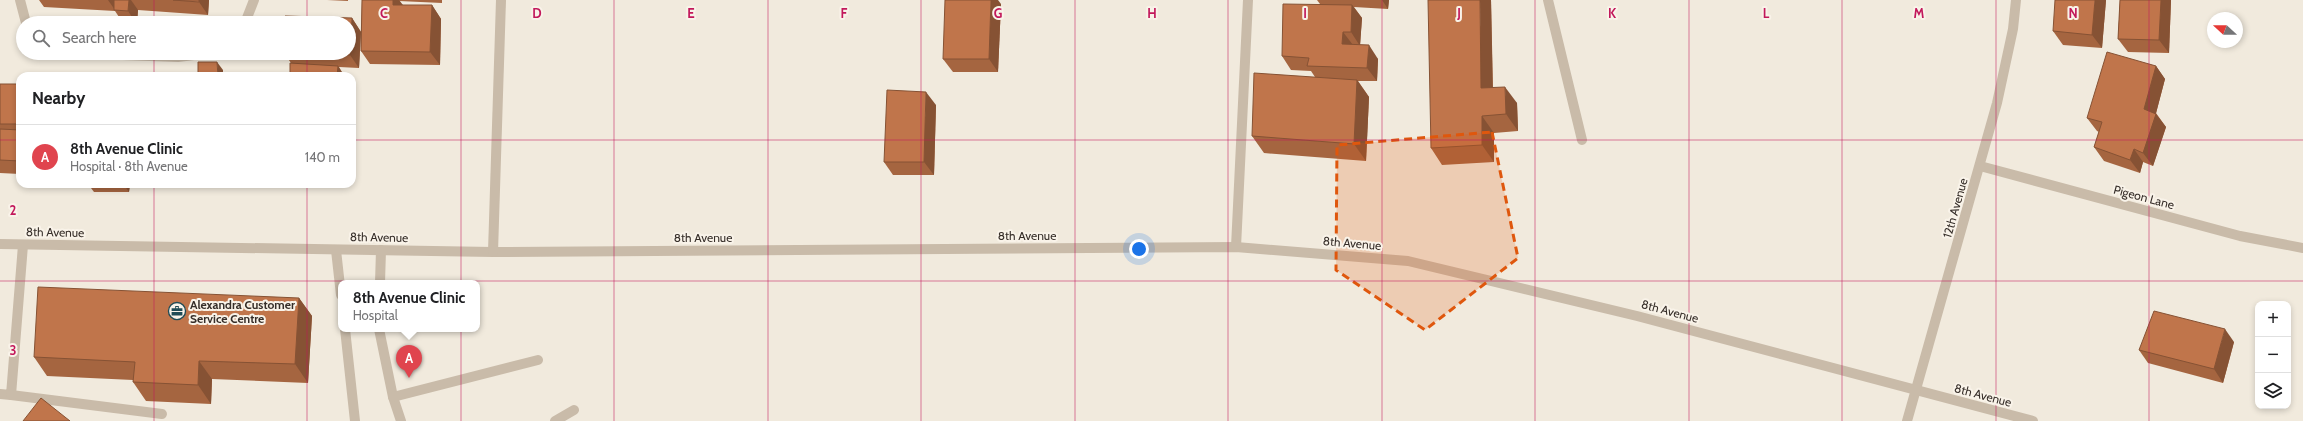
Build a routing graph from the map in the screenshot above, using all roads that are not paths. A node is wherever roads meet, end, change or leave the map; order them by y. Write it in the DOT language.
graph roads {
  1 [pos="20,0"];
  2 [pos="254,0"];
  3 [pos="501,0"];
  4 [pos="1248,0"];
  5 [pos="1548,0"];
  6 [pos="2016,0"];
  7 [pos="24,16"];
  8 [pos="248,16"];
  9 [pos="1582,140"];
  10 [pos="1980,166"];
  11 [pos="0,244"];
  12 [pos="22,245"];
  13 [pos="1236,246"];
  14 [pos="2303,248"];
  15 [pos="336,250"];
  16 [pos="381,250"];
  17 [pos="493,252"];
  18 [pos="339,280"];
  19 [pos="380,280"];
  20 [pos="345,332"];
  21 [pos="380,332"];
  22 [pos="538,360"];
  23 [pos="1916,391"];
  24 [pos="0,394"];
  25 [pos="11,395"];
  26 [pos="393,397"];
  27 [pos="574,410"];
  28 [pos="162,414"];
  29 [pos="355,421"];
  30 [pos="402,421"];
  31 [pos="555,421"];
  32 [pos="1907,421"];
  33 [pos="2034,421"];
  1 -- 7 [label="street"];
  2 -- 8 [label="street"];
  3 -- 17 [label="street"];
  4 -- 13 [label="street"];
  5 -- 9 [label="street"];
  6 -- 10 [label="street, 12th Avenue"];
  10 -- 14 [label="street, Pigeon Lane"];
  10 -- 23 [label="street, 12th Avenue"];
  11 -- 12 [label="street, 8th Avenue"];
  12 -- 15 [label="street, 8th Avenue"];
  12 -- 25 [label="street"];
  13 -- 17 [label="street, 8th Avenue"];
  13 -- 23 [label="street, 8th Avenue"];
  15 -- 16 [label="street, 8th Avenue"];
  15 -- 18 [label="street"];
  16 -- 17 [label="street, 8th Avenue"];
  16 -- 19 [label="street"];
  20 -- 29 [label="street"];
  21 -- 26 [label="street"];
  22 -- 26 [label="street"];
  23 -- 32 [label="street, 12th Avenue"];
  23 -- 33 [label="street, 8th Avenue"];
  24 -- 25 [label="street"];
  25 -- 28 [label="street"];
  26 -- 30 [label="street"];
  27 -- 31 [label="street"];
}
